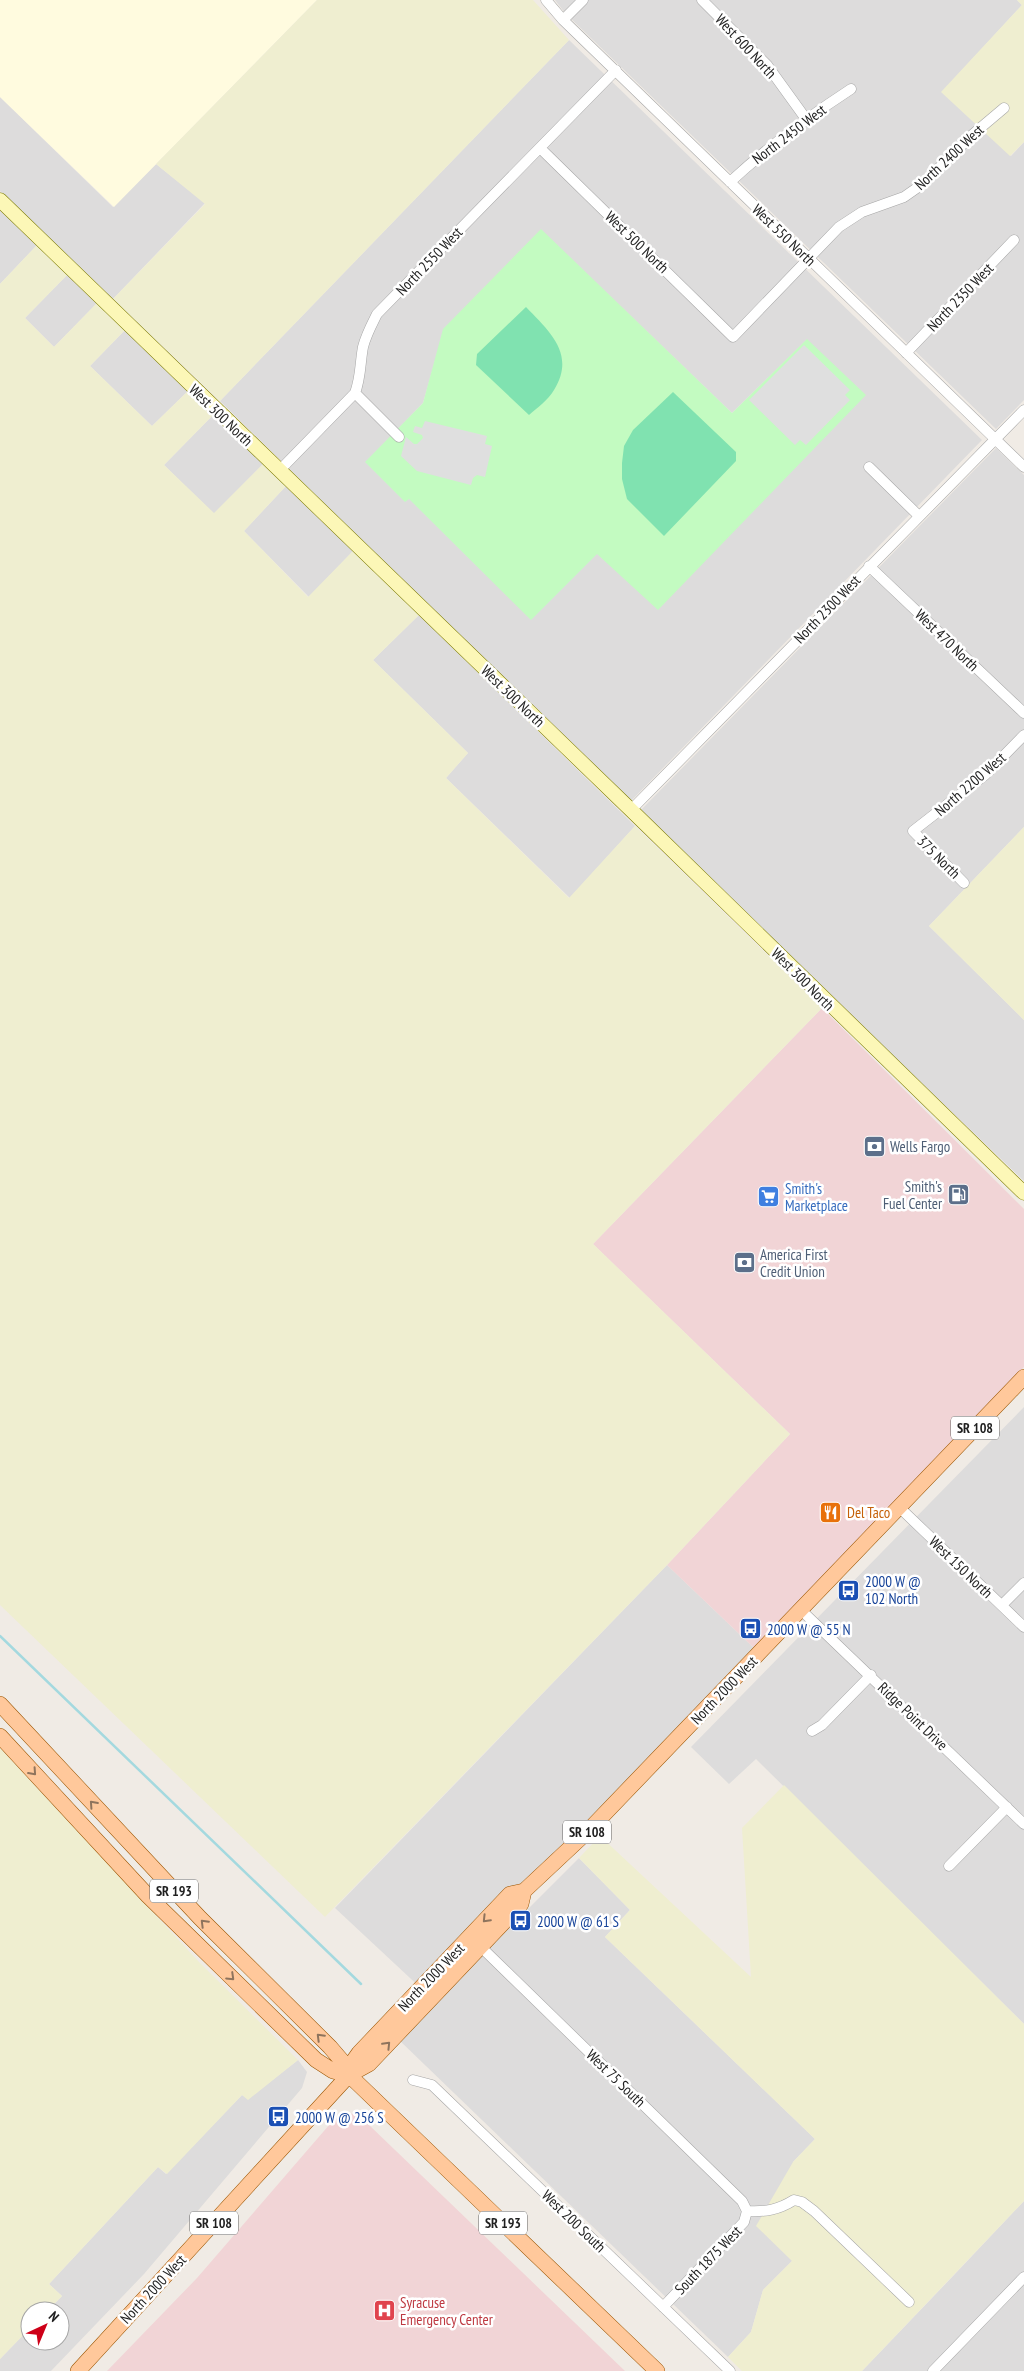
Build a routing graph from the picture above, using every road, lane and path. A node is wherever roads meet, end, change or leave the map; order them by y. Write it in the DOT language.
graph roads {
  1 [pos="546,0"];
  2 [pos="583,0"];
  3 [pos="702,0"];
  4 [pos="563,20"];
  5 [pos="616,70"];
  6 [pos="851,88"];
  7 [pos="1004,108"];
  8 [pos="806,119"];
  9 [pos="540,148"];
  10 [pos="730,182"];
  11 [pos="0,200"];
  12 [pos="1014,240"];
  13 [pos="808,259"];
  14 [pos="733,337"];
  15 [pos="906,353"];
  16 [pos="355,394"];
  17 [pos="1024,410"];
  18 [pos="399,437"];
  19 [pos="995,439"];
  20 [pos="869,467"];
  21 [pos="1024,467"];
  22 [pos="279,471"];
  23 [pos="919,516"];
  24 [pos="869,566"];
  25 [pos="1024,713"];
  26 [pos="1024,734"];
  27 [pos="632,810"];
  28 [pos="914,832"];
  29 [pos="964,883"];
  30 [pos="1024,1193"];
  31 [pos="1024,1377"];
  32 [pos="899,1507"];
  33 [pos="1024,1583"];
  34 [pos="1002,1605"];
  35 [pos="801,1610"];
  36 [pos="1024,1626"];
  37 [pos="872,1675"];
  38 [pos="0,1704"];
  39 [pos="812,1731"];
  40 [pos="0,1736"];
  41 [pos="1007,1807"];
  42 [pos="1024,1824"];
  43 [pos="949,1866"];
  44 [pos="524,1891"];
  45 [pos="481,1947"];
  46 [pos="350,2075"];
  47 [pos="413,2080"];
  48 [pos="747,2212"];
  49 [pos="1024,2277"];
  50 [pos="909,2302"];
  51 [pos="663,2307"];
  52 [pos="78,2371"];
  53 [pos="657,2371"];
  54 [pos="730,2371"];
  55 [pos="933,2371"];
  1 -- 4 [label="street, West 550 North"];
  2 -- 4 [label="street"];
  3 -- 8 [label="street, West 600 North"];
  4 -- 5 [label="street, West 550 North"];
  5 -- 9 [label="street, North 2550 West"];
  5 -- 10 [label="street, West 550 North"];
  6 -- 8 [label="street, North 2450 West"];
  7 -- 13 [label="street, North 2400 West"];
  8 -- 10 [label="street, North 2450 West"];
  9 -- 14 [label="street, West 500 North"];
  9 -- 16 [label="street, North 2550 West"];
  10 -- 13 [label="street, West 550 North"];
  11 -- 22 [label="main road, West 300 North"];
  12 -- 15 [label="street, North 2350 West"];
  13 -- 14 [label="street, North 2400 West"];
  13 -- 15 [label="street, West 550 North"];
  15 -- 19 [label="street, West 550 North"];
  16 -- 18 [label="street"];
  16 -- 22 [label="street, North 2550 West"];
  17 -- 19 [label="street, North 2300 West"];
  19 -- 21 [label="street, West 550 North"];
  19 -- 23 [label="street, North 2300 West"];
  20 -- 23 [label="street"];
  22 -- 27 [label="main road, West 300 North"];
  23 -- 24 [label="street, North 2300 West"];
  24 -- 25 [label="street, West 470 North"];
  24 -- 27 [label="street, North 2300 West"];
  26 -- 28 [label="street, North 2200 West"];
  27 -- 30 [label="main road, West 300 North"];
  28 -- 29 [label="street, 375 North"];
  31 -- 32 [label="main road, North 2000 West / SR 108"];
  32 -- 34 [label="street, West 150 North"];
  32 -- 35 [label="main road, North 2000 West / SR 108"];
  33 -- 34 [label="street"];
  34 -- 36 [label="street, West 150 North"];
  35 -- 37 [label="street, Ridge Point Drive"];
  35 -- 44 [label="main road, North 2000 West / SR 108"];
  37 -- 39 [label="street"];
  37 -- 41 [label="street, Ridge Point Drive"];
  46 -- 38 [label="main road, SR 193, one-way"];
  40 -- 46 [label="main road, SR 193, one-way"];
  41 -- 42 [label="street, Ridge Point Drive"];
  41 -- 43 [label="street"];
  44 -- 45 [label="main road, North 2000 West / SR 108"];
  44 -- 46 [label="main road, North 2000 West / SR 108, one-way"];
  46 -- 45 [label="main road, North 2000 West / SR 108, one-way"];
  45 -- 48 [label="street, West 75 South"];
  46 -- 52 [label="main road, North 2000 West / SR 108"];
  46 -- 53 [label="main road, SR 193"];
  47 -- 51 [label="street, West 200 South"];
  48 -- 50 [label="street"];
  48 -- 51 [label="street, South 1875 West"];
  49 -- 55 [label="street"];
  51 -- 54 [label="street, West 200 South"];
}
